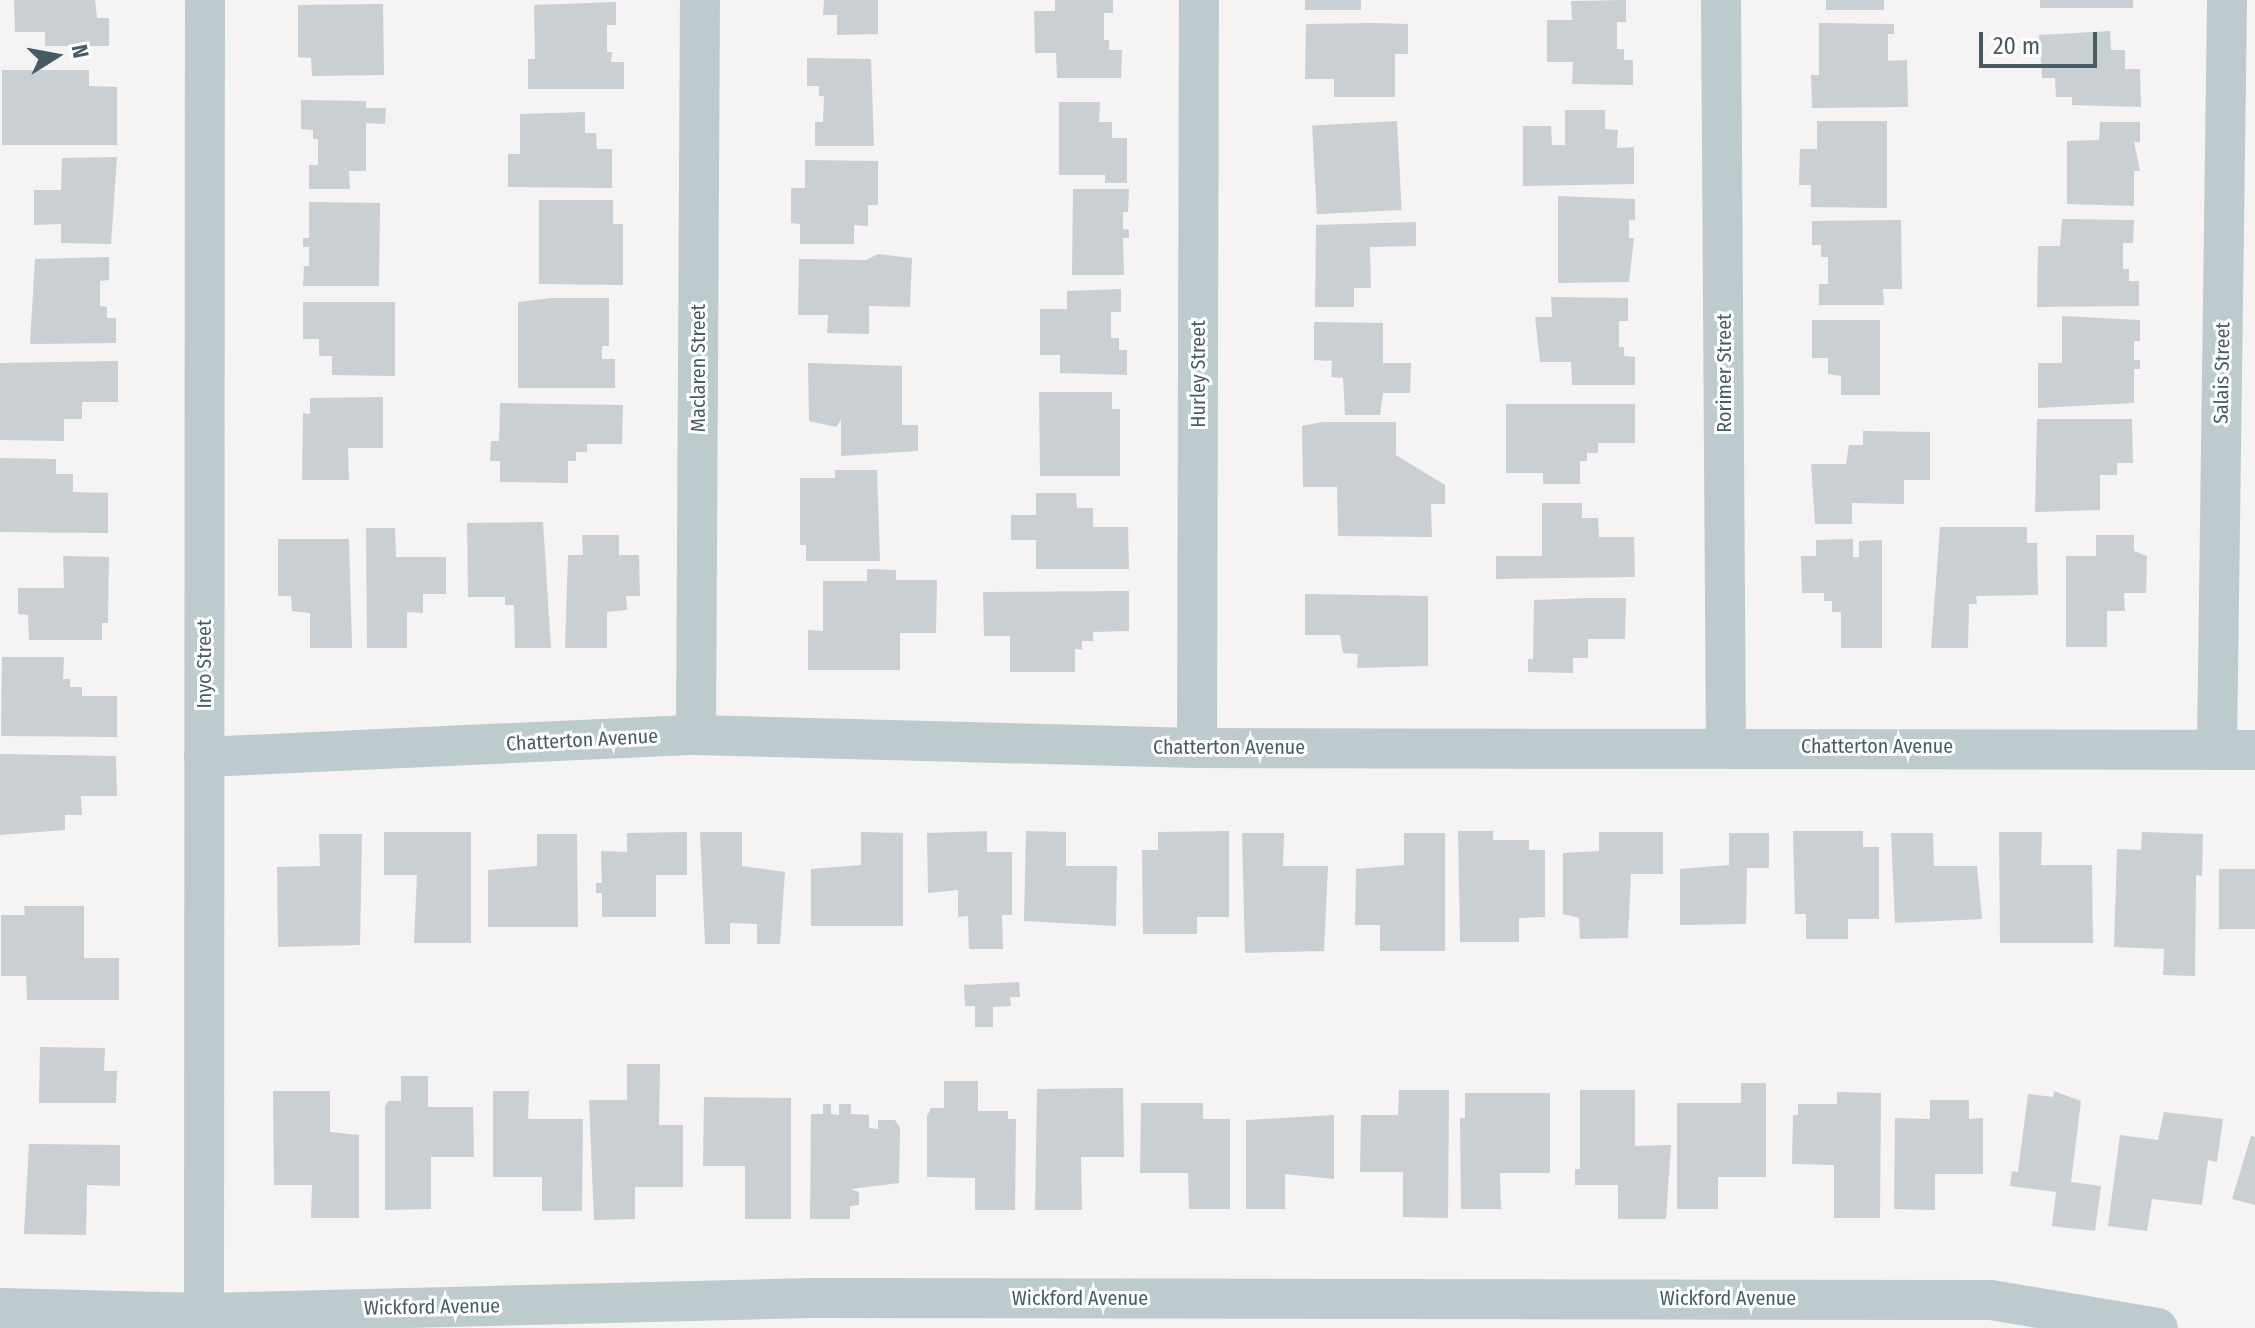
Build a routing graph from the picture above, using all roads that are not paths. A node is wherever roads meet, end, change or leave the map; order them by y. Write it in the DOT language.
graph roads {
  1 [pos="205,0"];
  2 [pos="700,0"];
  3 [pos="1199,0"];
  4 [pos="1721,0"];
  5 [pos="2227,0"];
  6 [pos="696,735"];
  7 [pos="1726,746"];
  8 [pos="1197,748"];
  9 [pos="2236,748"];
  10 [pos="204,757"];
  11 [pos="0,1308"];
  12 [pos="1717,1313"];
  13 [pos="204,1320"];
  14 [pos="2158,1328"];
  1 -- 10 [label="street, Inyo Street"];
  2 -- 6 [label="street, Maclaren Street"];
  3 -- 8 [label="street, Hurley Street"];
  4 -- 7 [label="street, Rorimer Street"];
  5 -- 9 [label="street, Salais Street"];
  6 -- 8 [label="street, Chatterton Avenue"];
  6 -- 10 [label="street, Chatterton Avenue"];
  7 -- 8 [label="street, Chatterton Avenue"];
  7 -- 9 [label="street, Chatterton Avenue"];
  10 -- 13 [label="street, Inyo Street"];
  11 -- 13 [label="street, Wickford Avenue"];
  12 -- 13 [label="street, Wickford Avenue"];
  12 -- 14 [label="street, Wickford Avenue"];
}
